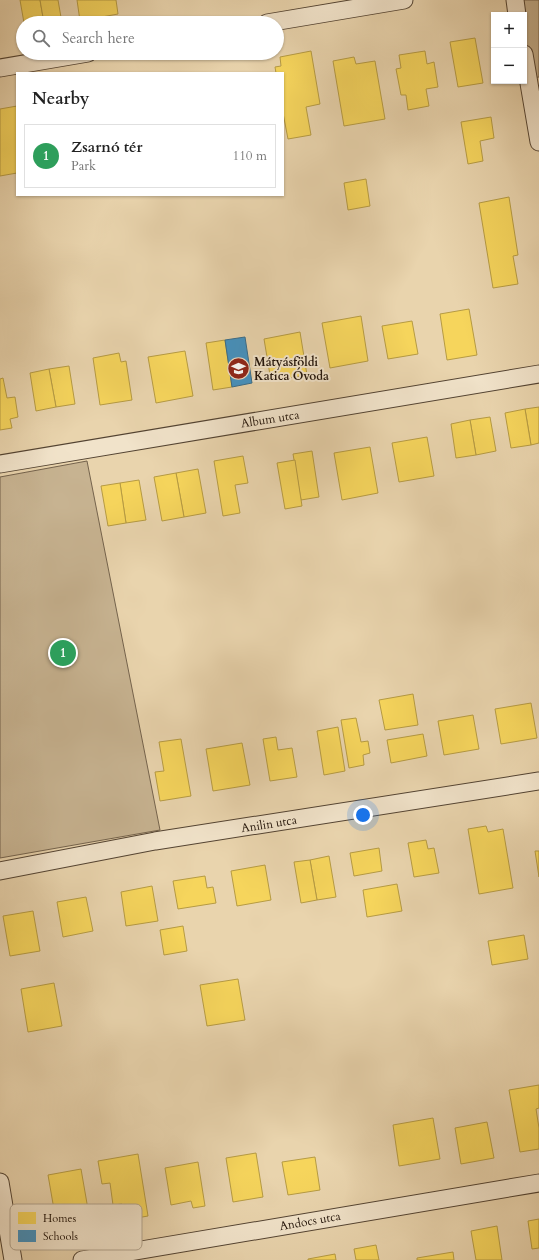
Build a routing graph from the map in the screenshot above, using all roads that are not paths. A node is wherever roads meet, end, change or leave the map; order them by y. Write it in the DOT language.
graph roads {
  1 [pos="404,0"];
  2 [pos="515,0"];
  3 [pos="517,12"];
  4 [pos="284,20"];
  5 [pos="47,60"];
  6 [pos="0,68"];
  7 [pos="527,72"];
  8 [pos="539,142"];
  9 [pos="539,374"];
  10 [pos="0,464"];
  11 [pos="539,781"];
  12 [pos="0,871"];
  13 [pos="0,1182"];
  14 [pos="539,1183"];
  15 [pos="10,1242"];
  16 [pos="11,1250"];
  17 [pos="141,1250"];
  18 [pos="142,1250"];
  19 [pos="13,1260"];
  20 [pos="82,1260"];
  1 -- 4 [label="street"];
  2 -- 3 [label="street"];
  5 -- 6 [label="street"];
  7 -- 8 [label="street"];
  9 -- 10 [label="street, Album utca"];
  11 -- 12 [label="street, Anilin utca"];
  13 -- 15 [label="street"];
  14 -- 18 [label="street, Andocs utca"];
  16 -- 19 [label="street"];
  17 -- 20 [label="street, Andocs utca"];
}
